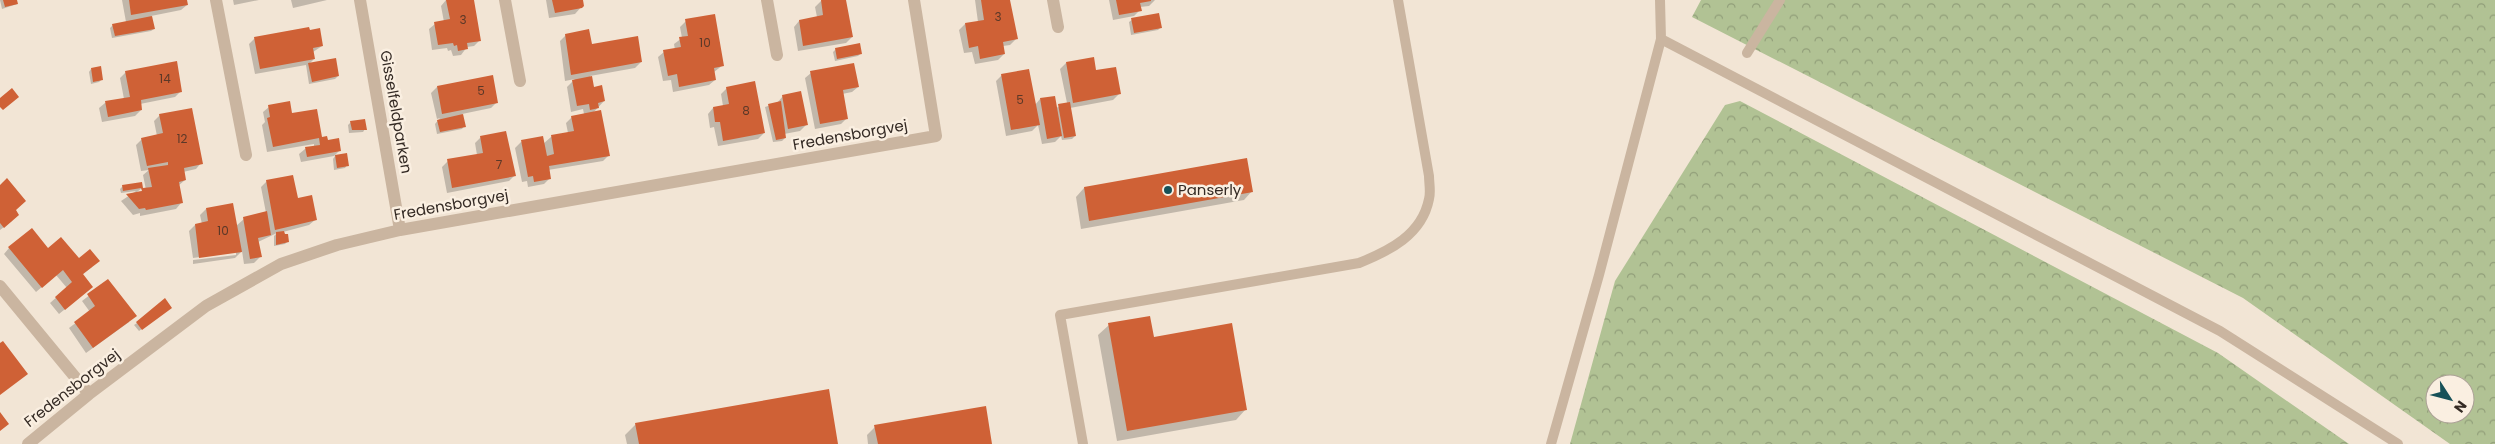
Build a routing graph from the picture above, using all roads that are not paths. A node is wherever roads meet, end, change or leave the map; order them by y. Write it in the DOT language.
graph roads {
  1 [pos="216,0"];
  2 [pos="360,0"];
  3 [pos="505,0"];
  4 [pos="767,0"];
  5 [pos="914,0"];
  6 [pos="1053,0"];
  7 [pos="1398,0"];
  8 [pos="1660,0"];
  9 [pos="1780,0"];
  10 [pos="1058,27"];
  11 [pos="1661,38"];
  12 [pos="1747,53"];
  13 [pos="777,55"];
  14 [pos="520,81"];
  15 [pos="246,154"];
  16 [pos="400,230"];
  17 [pos="0,286"];
  18 [pos="89,394"];
  19 [pos="28,444"];
  20 [pos="1083,444"];
  21 [pos="1550,444"];
  22 [pos="2398,444"];
  1 -- 15 [label="street"];
  2 -- 16 [label="street, Gisselfeldparken"];
  3 -- 14 [label="street"];
  4 -- 13 [label="street"];
  5 -- 16 [label="street, Fredensborgvej"];
  6 -- 10 [label="street"];
  7 -- 20 [label="lane"];
  8 -- 11 [label="lane"];
  9 -- 12 [label="lane"];
  11 -- 21 [label="lane"];
  11 -- 22 [label="lane"];
  16 -- 18 [label="street, Fredensborgvej"];
  17 -- 18 [label="street"];
  18 -- 19 [label="street, Fredensborgvej"];
}
